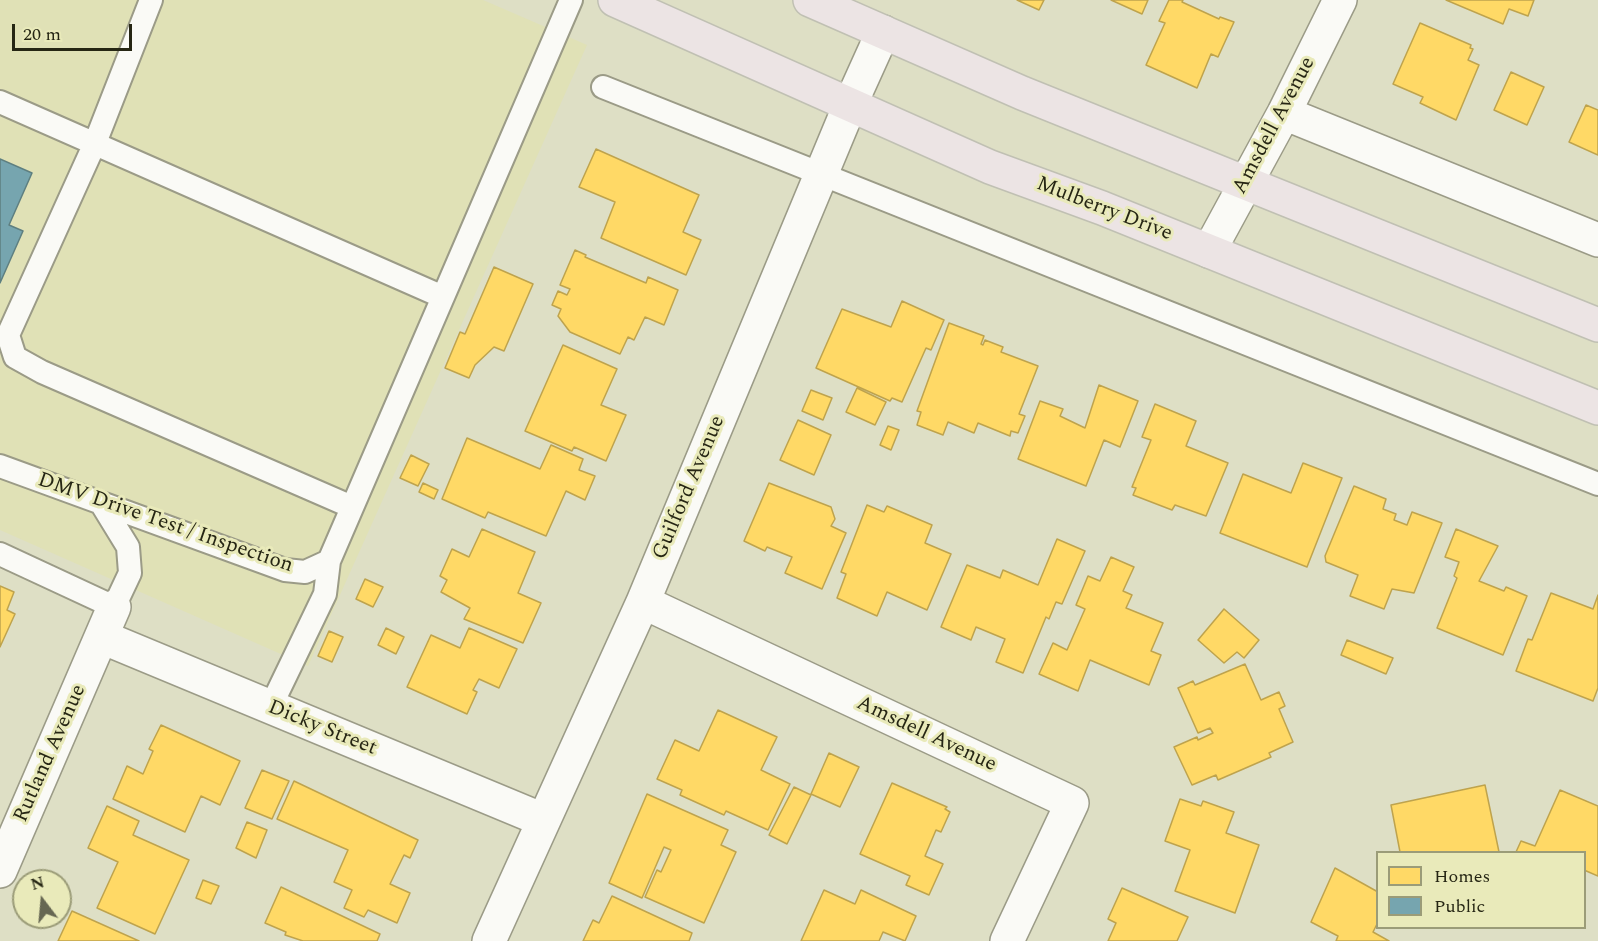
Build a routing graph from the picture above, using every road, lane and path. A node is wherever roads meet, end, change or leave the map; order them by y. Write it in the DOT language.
graph roads {
  1 [pos="151,0"];
  2 [pos="571,0"];
  3 [pos="615,0"];
  4 [pos="810,0"];
  5 [pos="1340,0"];
  6 [pos="883,32"];
  7 [pos="603,87"];
  8 [pos="0,102"];
  9 [pos="850,105"];
  10 [pos="1284,113"];
  11 [pos="94,143"];
  12 [pos="822,173"];
  13 [pos="1246,183"];
  14 [pos="1598,240"];
  15 [pos="1209,251"];
  16 [pos="443,297"];
  17 [pos="1598,325"];
  18 [pos="1598,408"];
  19 [pos="0,466"];
  20 [pos="1598,484"];
  21 [pos="101,503"];
  22 [pos="352,507"];
  23 [pos="0,554"];
  24 [pos="329,561"];
  25 [pos="643,602"];
  26 [pos="114,607"];
  27 [pos="102,638"];
  28 [pos="270,708"];
  29 [pos="543,820"];
  30 [pos="0,871"];
  31 [pos="489,941"];
  32 [pos="1007,941"];
  1 -- 11 [label="lane"];
  2 -- 16 [label="lane"];
  3 -- 9 [label="main road, Mulberry Drive"];
  4 -- 6 [label="main road"];
  5 -- 10 [label="street, Amsdell Avenue"];
  6 -- 9 [label="street, Guilford Avenue"];
  6 -- 13 [label="main road"];
  7 -- 12 [label="lane"];
  8 -- 11 [label="lane"];
  9 -- 12 [label="street, Guilford Avenue"];
  9 -- 15 [label="main road, Mulberry Drive"];
  10 -- 13 [label="street, Amsdell Avenue"];
  10 -- 14 [label="street"];
  11 -- 16 [label="lane"];
  11 -- 22 [label="lane"];
  12 -- 20 [label="lane"];
  12 -- 25 [label="street, Guilford Avenue"];
  13 -- 15 [label="street, Amsdell Avenue"];
  13 -- 17 [label="main road"];
  15 -- 18 [label="main road, Mulberry Drive"];
  16 -- 22 [label="lane"];
  19 -- 21 [label="lane, DMV Drive Test / Inspection"];
  21 -- 24 [label="lane, DMV Drive Test / Inspection"];
  21 -- 26 [label="lane"];
  22 -- 24 [label="lane"];
  23 -- 26 [label="lane"];
  24 -- 28 [label="lane"];
  25 -- 29 [label="street, Guilford Avenue"];
  25 -- 32 [label="street, Amsdell Avenue"];
  26 -- 27 [label="street, Rutland Avenue"];
  27 -- 28 [label="street, Dicky Street"];
  27 -- 30 [label="street, Rutland Avenue"];
  28 -- 29 [label="street, Dicky Street"];
  29 -- 31 [label="street, Guilford Avenue"];
}
